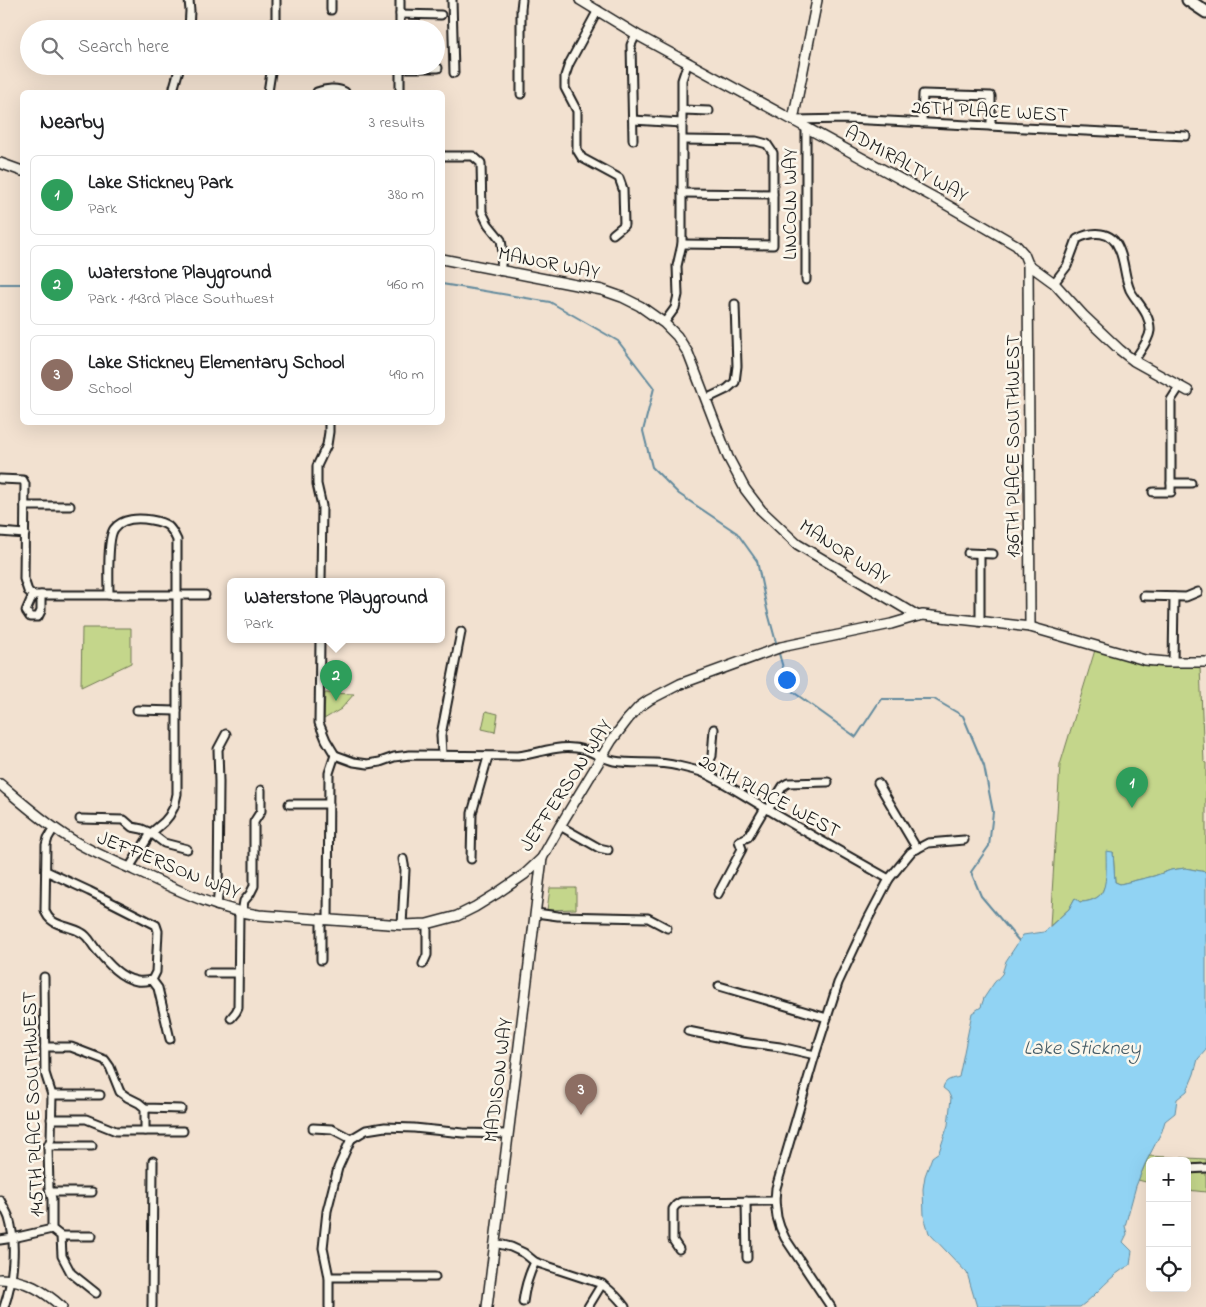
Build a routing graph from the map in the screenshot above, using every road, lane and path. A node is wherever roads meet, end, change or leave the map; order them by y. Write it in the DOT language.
graph roads {
  1 [pos="190,0"];
  2 [pos="276,0"];
  3 [pos="332,0"];
  4 [pos="400,0"];
  5 [pos="452,0"];
  6 [pos="522,0"];
  7 [pos="580,0"];
  8 [pos="818,0"];
  9 [pos="1188,0"];
  10 [pos="331,10"];
  11 [pos="598,10"];
  12 [pos="1206,12"];
  13 [pos="400,14"];
  14 [pos="441,15"];
  15 [pos="190,20"];
  16 [pos="276,20"];
  17 [pos="400,20"];
  18 [pos="636,34"];
  19 [pos="688,62"];
  20 [pos="454,73"];
  21 [pos="177,75"];
  22 [pos="271,75"];
  23 [pos="400,75"];
  24 [pos="174,90"];
  25 [pos="268,90"];
  26 [pos="324,90"];
  27 [pos="341,90"];
  28 [pos="400,90"];
  29 [pos="521,94"];
  30 [pos="683,110"];
  31 [pos="709,111"];
  32 [pos="633,120"];
  33 [pos="794,120"];
  34 [pos="682,123"];
  35 [pos="922,123"];
  36 [pos="991,126"];
  37 [pos="806,127"];
  38 [pos="1186,136"];
  39 [pos="632,140"];
  40 [pos="683,140"];
  41 [pos="445,156"];
  42 [pos="0,163"];
  43 [pos="20,170"];
  44 [pos="682,193"];
  45 [pos="773,194"];
  46 [pos="613,234"];
  47 [pos="682,244"];
  48 [pos="445,261"];
  49 [pos="1028,264"];
  50 [pos="500,271"];
  51 [pos="806,280"];
  52 [pos="1054,283"];
  53 [pos="735,304"];
  54 [pos="664,323"];
  55 [pos="1134,361"];
  56 [pos="1180,386"];
  57 [pos="1188,391"];
  58 [pos="706,399"];
  59 [pos="329,425"];
  60 [pos="0,479"];
  61 [pos="1171,483"];
  62 [pos="1191,483"];
  63 [pos="1153,492"];
  64 [pos="26,506"];
  65 [pos="70,506"];
  66 [pos="0,532"];
  67 [pos="25,534"];
  68 [pos="968,553"];
  69 [pos="980,554"];
  70 [pos="992,554"];
  71 [pos="321,578"];
  72 [pos="1198,592"];
  73 [pos="109,595"];
  74 [pos="176,595"];
  75 [pos="205,595"];
  76 [pos="1144,596"];
  77 [pos="1174,597"];
  78 [pos="918,616"];
  79 [pos="980,622"];
  80 [pos="1030,627"];
  81 [pos="461,632"];
  82 [pos="320,643"];
  83 [pos="1173,662"];
  84 [pos="1206,662"];
  85 [pos="138,710"];
  86 [pos="176,711"];
  87 [pos="714,729"];
  88 [pos="226,734"];
  89 [pos="442,755"];
  90 [pos="335,756"];
  91 [pos="488,757"];
  92 [pos="602,757"];
  93 [pos="704,773"];
  94 [pos="828,782"];
  95 [pos="878,783"];
  96 [pos="0,784"];
  97 [pos="261,790"];
  98 [pos="289,804"];
  99 [pos="329,804"];
  100 [pos="767,809"];
  101 [pos="80,820"];
  102 [pos="560,826"];
  103 [pos="54,828"];
  104 [pos="151,833"];
  105 [pos="964,840"];
  106 [pos="188,849"];
  107 [pos="917,849"];
  108 [pos="608,850"];
  109 [pos="542,858"];
  110 [pos="403,859"];
  111 [pos="471,859"];
  112 [pos="129,868"];
  113 [pos="46,871"];
  114 [pos="889,880"];
  115 [pos="718,894"];
  116 [pos="217,906"];
  117 [pos="240,912"];
  118 [pos="536,913"];
  119 [pos="325,920"];
  120 [pos="427,924"];
  121 [pos="402,925"];
  122 [pos="667,928"];
  123 [pos="321,960"];
  124 [pos="424,964"];
  125 [pos="208,973"];
  126 [pos="238,973"];
  127 [pos="44,977"];
  128 [pos="152,980"];
  129 [pos="719,986"];
  130 [pos="232,1018"];
  131 [pos="827,1018"];
  132 [pos="688,1031"];
  133 [pos="170,1039"];
  134 [pos="45,1047"];
  135 [pos="815,1055"];
  136 [pos="52,1095"];
  137 [pos="100,1095"];
  138 [pos="145,1108"];
  139 [pos="181,1109"];
  140 [pos="51,1119"];
  141 [pos="313,1128"];
  142 [pos="145,1131"];
  143 [pos="183,1131"];
  144 [pos="508,1134"];
  145 [pos="351,1139"];
  146 [pos="48,1146"];
  147 [pos="92,1146"];
  148 [pos="153,1161"];
  149 [pos="1206,1168"];
  150 [pos="1191,1169"];
  151 [pos="50,1192"];
  152 [pos="92,1192"];
  153 [pos="0,1200"];
  154 [pos="746,1201"];
  155 [pos="775,1201"];
  156 [pos="52,1229"];
  157 [pos="60,1236"];
  158 [pos="92,1236"];
  159 [pos="13,1238"];
  160 [pos="0,1240"];
  161 [pos="495,1243"];
  162 [pos="679,1250"];
  163 [pos="747,1258"];
  164 [pos="535,1262"];
  165 [pos="329,1277"];
  166 [pos="435,1277"];
  167 [pos="0,1279"];
  168 [pos="12,1279"];
  169 [pos="602,1284"];
  170 [pos="96,1293"];
  171 [pos="523,1302"];
  172 [pos="4,1307"];
  173 [pos="62,1307"];
  174 [pos="152,1307"];
  175 [pos="329,1307"];
  176 [pos="487,1307"];
  177 [pos="588,1307"];
  178 [pos="625,1307"];
  179 [pos="831,1307"];
  1 -- 15 [label="street"];
  2 -- 16 [label="street"];
  3 -- 10 [label="street"];
  4 -- 13 [label="street"];
  5 -- 20 [label="street"];
  6 -- 29 [label="street"];
  7 -- 11 [label="street, ADMIRALTY WAY"];
  8 -- 33 [label="street, LINCOLN WAY"];
  9 -- 12 [label="highway"];
  11 -- 18 [label="street, ADMIRALTY WAY"];
  11 -- 46 [label="street"];
  13 -- 14 [label="street"];
  13 -- 17 [label="street"];
  18 -- 19 [label="street, ADMIRALTY WAY"];
  18 -- 32 [label="street"];
  19 -- 30 [label="street"];
  19 -- 33 [label="street, ADMIRALTY WAY"];
  21 -- 24 [label="street"];
  22 -- 25 [label="street"];
  23 -- 28 [label="street"];
  26 -- 27 [label="street"];
  30 -- 31 [label="street"];
  30 -- 34 [label="street"];
  32 -- 34 [label="street"];
  32 -- 39 [label="street"];
  33 -- 35 [label="street, 26TH PLACE WEST"];
  33 -- 37 [label="street, ADMIRALTY WAY"];
  34 -- 40 [label="street"];
  35 -- 36 [label="street, 26TH PLACE WEST"];
  35 -- 36 [label="street"];
  36 -- 38 [label="street, 26TH PLACE WEST"];
  37 -- 49 [label="street, ADMIRALTY WAY"];
  37 -- 51 [label="street, LINCOLN WAY"];
  40 -- 44 [label="street"];
  40 -- 45 [label="street"];
  41 -- 50 [label="street"];
  42 -- 43 [label="street"];
  44 -- 45 [label="street"];
  44 -- 47 [label="street"];
  45 -- 47 [label="street"];
  47 -- 54 [label="street"];
  48 -- 50 [label="street, MANOR WAY"];
  49 -- 52 [label="street, ADMIRALTY WAY"];
  49 -- 80 [label="street, 136TH PLACE SOUTHWEST"];
  50 -- 54 [label="street, MANOR WAY"];
  52 -- 55 [label="street, ADMIRALTY WAY"];
  52 -- 55 [label="street"];
  53 -- 58 [label="street"];
  54 -- 58 [label="street, MANOR WAY"];
  55 -- 56 [label="street, ADMIRALTY WAY"];
  56 -- 57 [label="street, ADMIRALTY WAY"];
  56 -- 61 [label="street"];
  58 -- 78 [label="street, MANOR WAY"];
  59 -- 71 [label="street"];
  60 -- 64 [label="street"];
  61 -- 62 [label="street"];
  61 -- 63 [label="street"];
  64 -- 65 [label="street"];
  64 -- 67 [label="street"];
  66 -- 67 [label="street"];
  67 -- 73 [label="street"];
  68 -- 69 [label="street"];
  69 -- 70 [label="street"];
  69 -- 79 [label="street"];
  72 -- 77 [label="street"];
  73 -- 74 [label="street"];
  73 -- 74 [label="street"];
  74 -- 75 [label="street"];
  74 -- 86 [label="street"];
  76 -- 77 [label="street"];
  77 -- 83 [label="street"];
  78 -- 79 [label="street, MANOR WAY"];
  78 -- 92 [label="street, JEFFERSON WAY"];
  79 -- 80 [label="street, MANOR WAY"];
  80 -- 83 [label="street, MANOR WAY"];
  81 -- 89 [label="street"];
  82 -- 90 [label="street"];
  83 -- 84 [label="street, MANOR WAY"];
  85 -- 86 [label="street"];
  86 -- 104 [label="street"];
  87 -- 93 [label="street"];
  88 -- 116 [label="street"];
  89 -- 90 [label="street, 20TH PLACE WEST"];
  89 -- 91 [label="street, 20TH PLACE WEST"];
  90 -- 99 [label="street"];
  91 -- 92 [label="street, 20TH PLACE WEST"];
  91 -- 111 [label="street"];
  92 -- 93 [label="street, 20TH PLACE WEST"];
  92 -- 102 [label="street, JEFFERSON WAY"];
  93 -- 100 [label="street, 20TH PLACE WEST"];
  94 -- 100 [label="street"];
  95 -- 107 [label="street"];
  96 -- 103 [label="street, JEFFERSON WAY"];
  97 -- 117 [label="street"];
  98 -- 99 [label="street"];
  99 -- 119 [label="street"];
  100 -- 114 [label="street, 20TH PLACE WEST"];
  100 -- 115 [label="street"];
  101 -- 104 [label="street"];
  102 -- 108 [label="street"];
  102 -- 109 [label="street, JEFFERSON WAY"];
  103 -- 112 [label="street, JEFFERSON WAY"];
  103 -- 113 [label="street"];
  104 -- 106 [label="street"];
  104 -- 112 [label="street"];
  105 -- 107 [label="street"];
  107 -- 114 [label="street"];
  109 -- 118 [label="street, MADISON WAY"];
  109 -- 120 [label="street, JEFFERSON WAY"];
  110 -- 121 [label="street"];
  112 -- 116 [label="street, JEFFERSON WAY"];
  113 -- 128 [label="street"];
  113 -- 128 [label="street"];
  114 -- 131 [label="street"];
  116 -- 117 [label="street, JEFFERSON WAY"];
  117 -- 119 [label="street, JEFFERSON WAY"];
  117 -- 126 [label="street"];
  118 -- 122 [label="street"];
  118 -- 144 [label="street, MADISON WAY"];
  119 -- 121 [label="street, JEFFERSON WAY"];
  119 -- 123 [label="street"];
  120 -- 121 [label="street, JEFFERSON WAY"];
  120 -- 124 [label="street"];
  125 -- 126 [label="street"];
  126 -- 130 [label="street"];
  127 -- 134 [label="street, 145TH PLACE SOUTHWEST"];
  128 -- 133 [label="street"];
  129 -- 131 [label="street"];
  131 -- 135 [label="street"];
  132 -- 135 [label="street"];
  134 -- 136 [label="street, 145TH PLACE SOUTHWEST"];
  134 -- 138 [label="street"];
  135 -- 155 [label="street"];
  136 -- 137 [label="street"];
  136 -- 140 [label="street, 145TH PLACE SOUTHWEST"];
  138 -- 139 [label="street"];
  138 -- 142 [label="street"];
  140 -- 142 [label="street"];
  140 -- 146 [label="street, 145TH PLACE SOUTHWEST"];
  141 -- 145 [label="street"];
  142 -- 143 [label="street"];
  144 -- 145 [label="street"];
  144 -- 161 [label="street, MADISON WAY"];
  145 -- 165 [label="street"];
  146 -- 147 [label="street"];
  146 -- 151 [label="street, 145TH PLACE SOUTHWEST"];
  148 -- 174 [label="street"];
  149 -- 150 [label="street"];
  151 -- 152 [label="street"];
  151 -- 156 [label="street, 145TH PLACE SOUTHWEST"];
  153 -- 159 [label="street"];
  154 -- 155 [label="street"];
  154 -- 162 [label="street"];
  154 -- 163 [label="street"];
  155 -- 179 [label="street"];
  156 -- 157 [label="street, 145TH PLACE SOUTHWEST"];
  156 -- 159 [label="street"];
  157 -- 158 [label="street"];
  157 -- 170 [label="street, 145TH PLACE SOUTHWEST"];
  159 -- 160 [label="street"];
  159 -- 168 [label="street"];
  161 -- 164 [label="street"];
  161 -- 176 [label="street, MADISON WAY"];
  164 -- 169 [label="street"];
  164 -- 171 [label="street"];
  165 -- 166 [label="street"];
  165 -- 175 [label="street"];
  167 -- 168 [label="street"];
  168 -- 172 [label="street"];
  168 -- 173 [label="street"];
  169 -- 177 [label="street"];
  169 -- 178 [label="street"];
}
